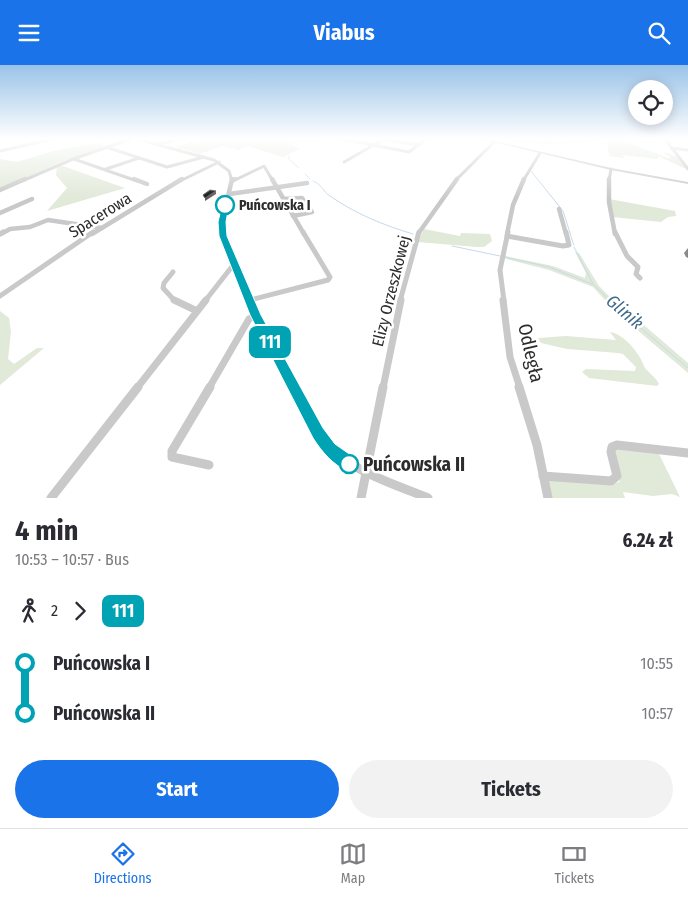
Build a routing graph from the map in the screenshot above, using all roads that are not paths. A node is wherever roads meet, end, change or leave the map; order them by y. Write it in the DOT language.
graph roads {
  1 [pos="73,159"];
  2 [pos="133,159"];
  3 [pos="146,159"];
  4 [pos="196,159"];
  5 [pos="210,159"];
  6 [pos="350,159"];
  7 [pos="477,159"];
  8 [pos="536,159"];
  9 [pos="568,159"];
  10 [pos="218,162"];
  11 [pos="344,163"];
  12 [pos="105,169"];
  13 [pos="611,169"];
  14 [pos="232,181"];
  15 [pos="307,183"];
  16 [pos="688,183"];
  17 [pos="147,184"];
  18 [pos="276,187"];
  19 [pos="0,190"];
  20 [pos="229,194"];
  21 [pos="32,199"];
  22 [pos="284,199"];
  23 [pos="558,209"];
  24 [pos="0,213"];
  25 [pos="293,216"];
  26 [pos="102,228"];
  27 [pos="0,234"];
  28 [pos="507,236"];
  29 [pos="234,263"];
  30 [pos="172,272"];
  31 [pos="640,278"];
  32 [pos="0,296"];
  33 [pos="250,301"];
  34 [pos="195,310"];
  35 [pos="256,315"];
  36 [pos="688,453"];
  37 [pos="209,465"];
  38 [pos="365,471"];
  39 [pos="543,475"];
  40 [pos="50,498"];
  41 [pos="361,498"];
  42 [pos="428,498"];
  43 [pos="548,498"];
  1 -- 12 [label="street"];
  1 -- 19 [label="street"];
  2 -- 12 [label="street"];
  3 -- 4 [label="street"];
  5 -- 10 [label="street"];
  6 -- 11 [label="street"];
  7 -- 38 [label="street, Elizy Orzeszkowej"];
  8 -- 28 [label="street, Odległa"];
  9 -- 13 [label="street"];
  10 -- 14 [label="street"];
  10 -- 26 [label="street, Spacerowa"];
  12 -- 17 [label="street"];
  13 -- 16 [label="street"];
  13 -- 31 [label="street"];
  14 -- 18 [label="street"];
  14 -- 20 [label="street"];
  15 -- 18 [label="street"];
  18 -- 20 [label="street"];
  18 -- 22 [label="street"];
  20 -- 29 [label="street"];
  21 -- 24 [label="street"];
  22 -- 25 [label="street"];
  22 -- 25 [label="street"];
  23 -- 28 [label="street"];
  25 -- 33 [label="street"];
  26 -- 27 [label="street"];
  26 -- 32 [label="street, Spacerowa"];
  28 -- 39 [label="street, Odległa"];
  29 -- 33 [label="street"];
  29 -- 34 [label="street"];
  30 -- 34 [label="street"];
  33 -- 35 [label="street"];
  34 -- 40 [label="street"];
  35 -- 37 [label="street"];
  35 -- 38 [label="street"];
  36 -- 39 [label="street"];
  38 -- 41 [label="street, Elizy Orzeszkowej"];
  38 -- 42 [label="street"];
  39 -- 43 [label="street, Odległa"];
}
